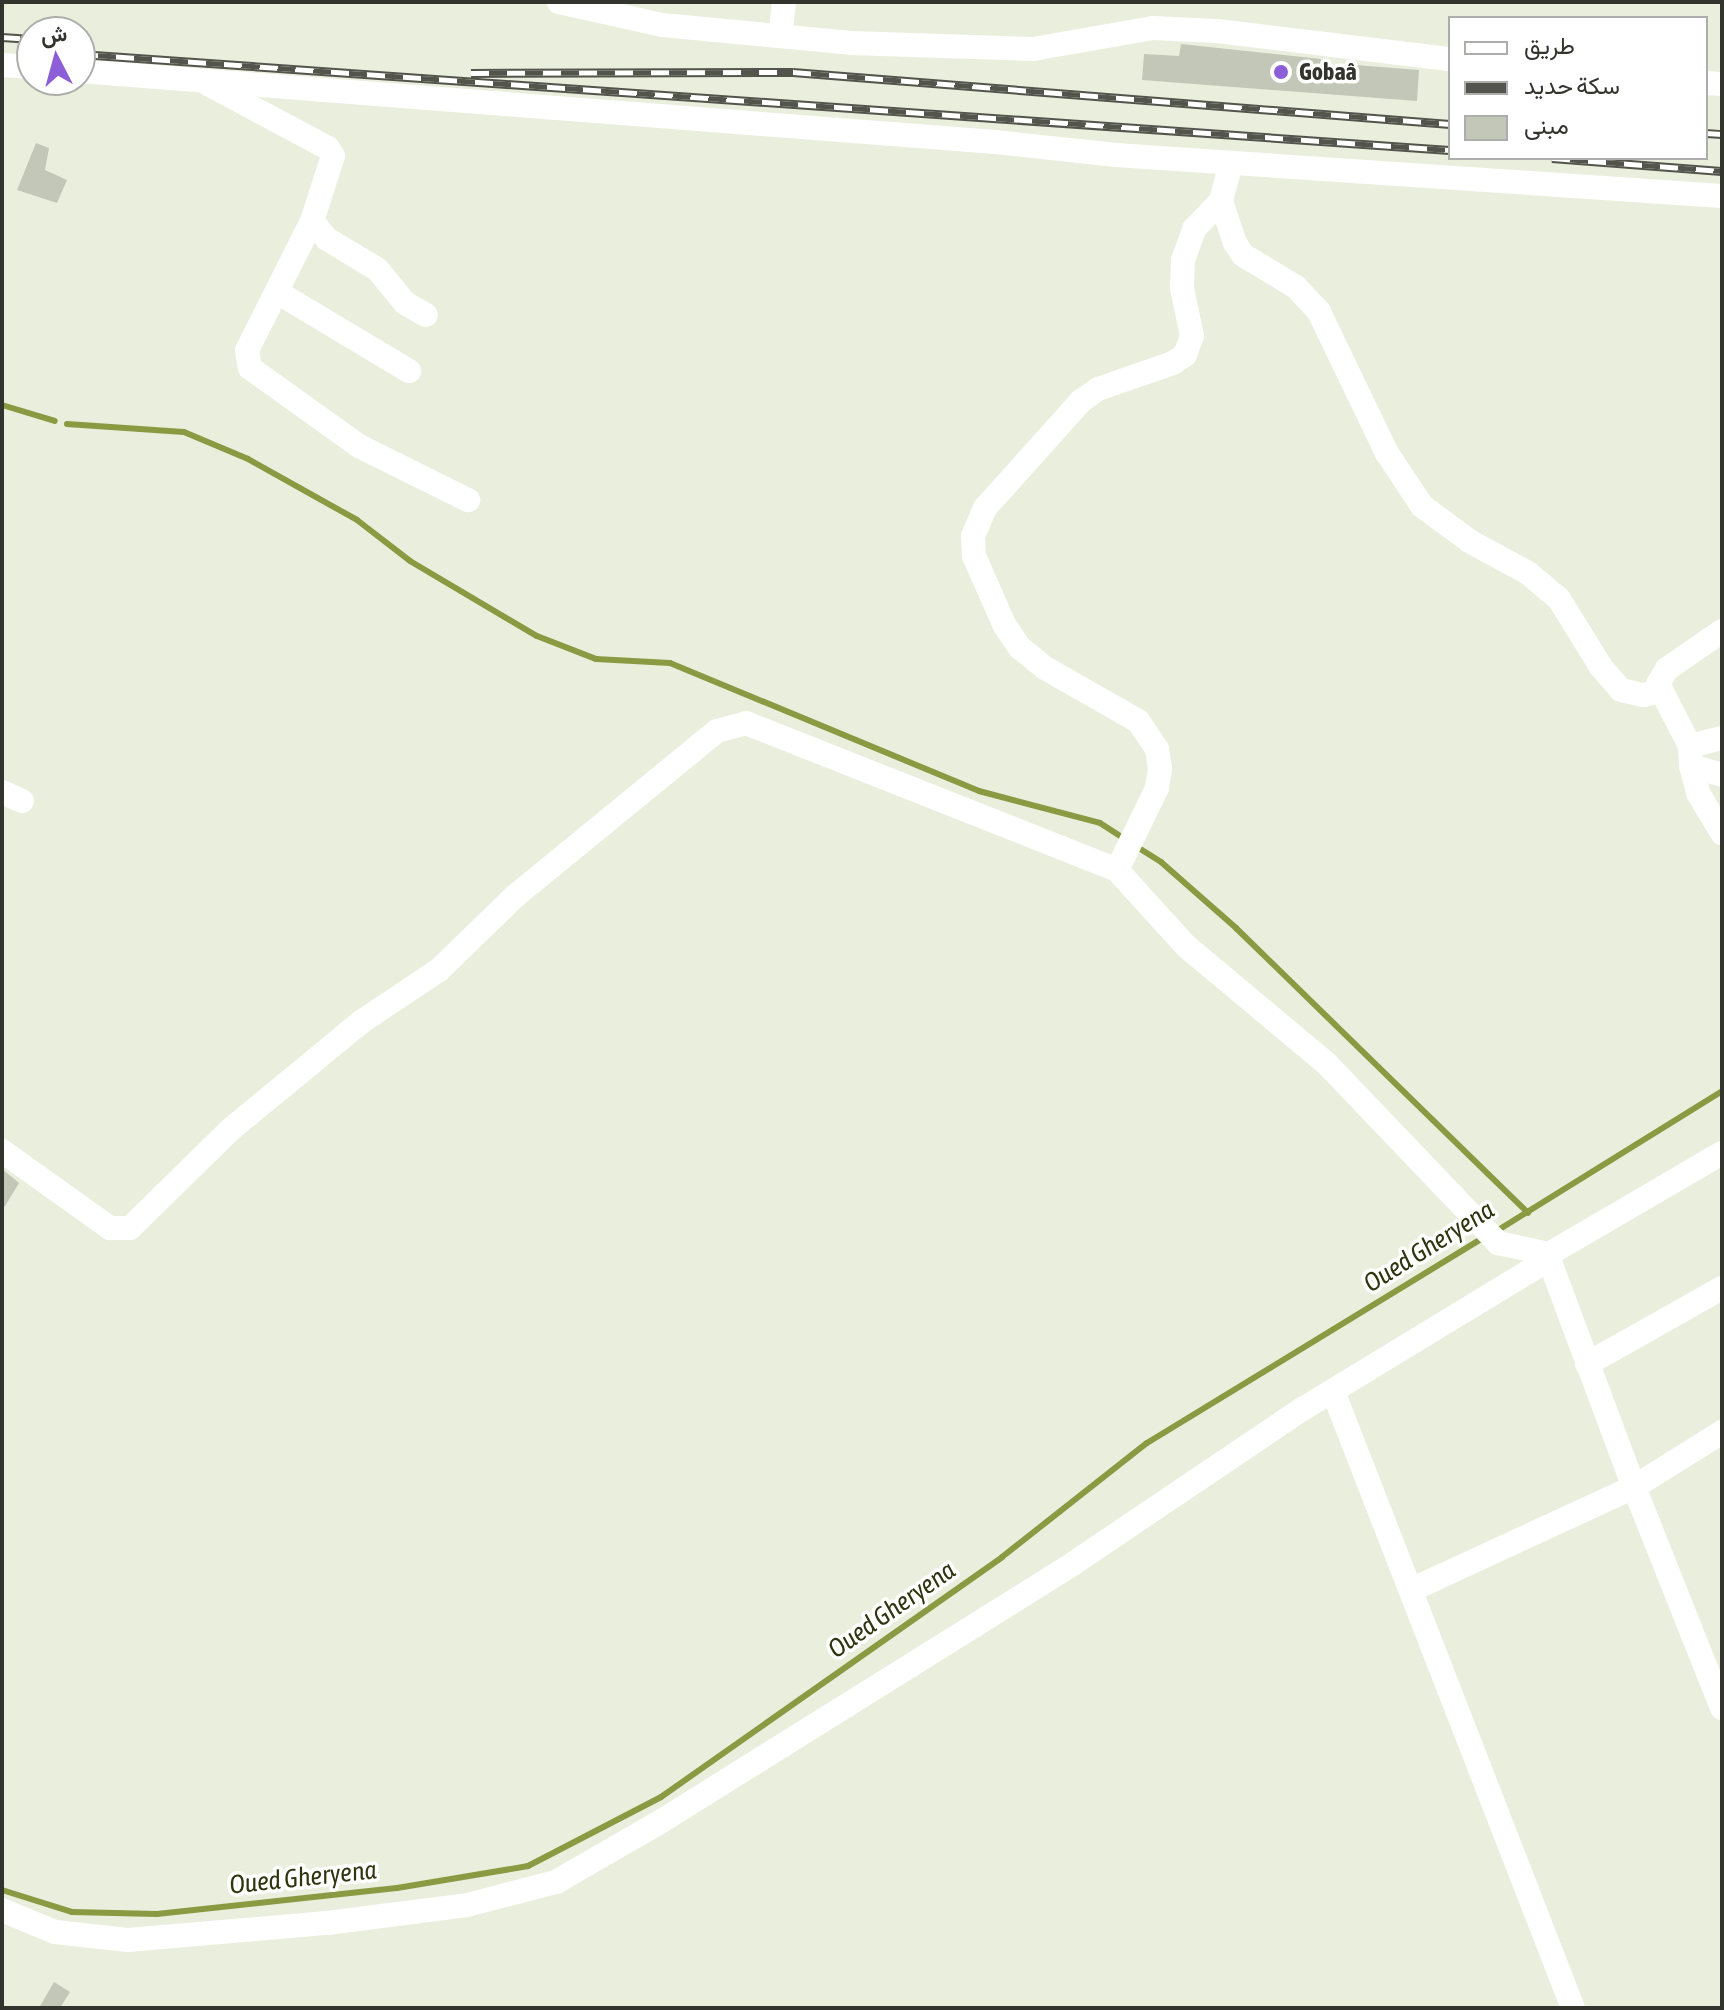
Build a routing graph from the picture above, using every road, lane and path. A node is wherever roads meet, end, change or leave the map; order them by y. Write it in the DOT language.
graph roads {
  1 [pos="559,2"];
  2 [pos="784,2"];
  3 [pos="780,36"];
  4 [pos="1448,59"];
  5 [pos="96,72"];
  6 [pos="199,79"];
  7 [pos="1231,163"];
  8 [pos="1722,196"];
  9 [pos="1221,201"];
  10 [pos="312,221"];
  11 [pos="277,292"];
  12 [pos="426,315"];
  13 [pos="409,371"];
  14 [pos="468,500"];
  15 [pos="1722,631"];
  16 [pos="1659,691"];
  17 [pos="1722,738"];
  18 [pos="1691,756"];
  19 [pos="1722,775"];
  20 [pos="1722,833"];
  21 [pos="1128,851"];
  22 [pos="2,1151"];
  23 [pos="1722,1153"];
  24 [pos="1549,1256"];
  25 [pos="1722,1288"];
  26 [pos="1587,1364"];
  27 [pos="1336,1399"];
  28 [pos="1722,1432"];
  29 [pos="1634,1487"];
  30 [pos="1411,1590"];
  31 [pos="1722,1708"];
  32 [pos="2,1910"];
  33 [pos="1573,2008"];
  1 -- 3 [label="street"];
  2 -- 3 [label="street"];
  3 -- 4 [label="street"];
  5 -- 6 [label="street"];
  6 -- 7 [label="street"];
  6 -- 10 [label="street"];
  7 -- 8 [label="street"];
  7 -- 9 [label="street"];
  9 -- 16 [label="street"];
  9 -- 21 [label="street"];
  10 -- 11 [label="street"];
  10 -- 12 [label="street"];
  11 -- 13 [label="street"];
  11 -- 14 [label="street"];
  15 -- 16 [label="street"];
  16 -- 18 [label="street"];
  17 -- 18 [label="street"];
  18 -- 19 [label="street"];
  18 -- 20 [label="street"];
  21 -- 22 [label="street"];
  21 -- 24 [label="street"];
  23 -- 24 [label="street"];
  24 -- 26 [label="street"];
  24 -- 32 [label="street"];
  25 -- 26 [label="street"];
  26 -- 29 [label="street"];
  27 -- 30 [label="street"];
  28 -- 29 [label="street"];
  29 -- 30 [label="street"];
  29 -- 31 [label="street"];
  30 -- 33 [label="street"];
}
